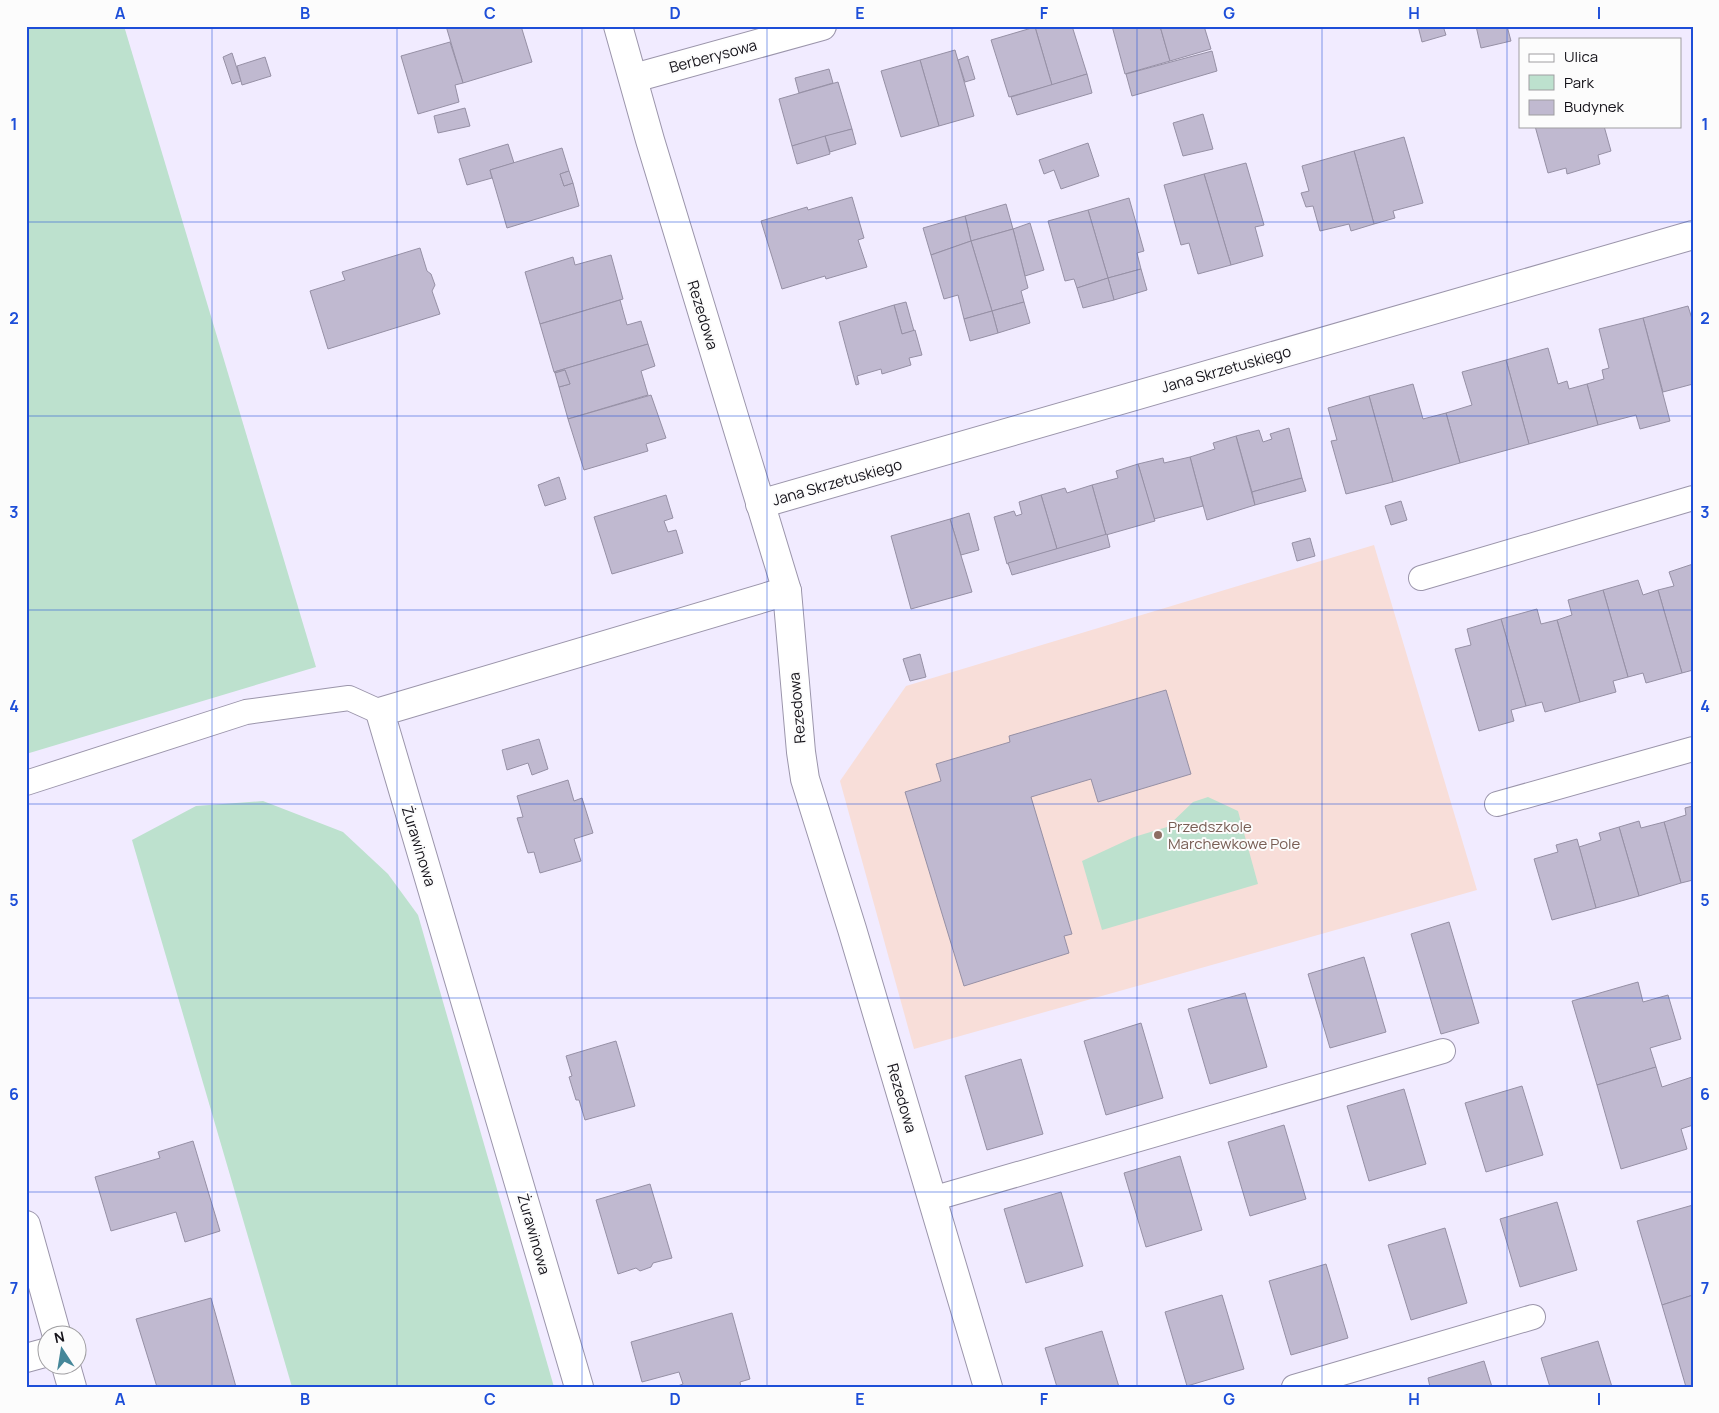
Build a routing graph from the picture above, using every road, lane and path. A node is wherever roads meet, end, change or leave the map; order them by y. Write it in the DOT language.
graph roads {
  1 [pos="618,26"];
  2 [pos="822,26"];
  3 [pos="634,78"];
  4 [pos="1693,235"];
  5 [pos="1693,498"];
  6 [pos="760,504"];
  7 [pos="1421,578"];
  8 [pos="787,591"];
  9 [pos="380,712"];
  10 [pos="1693,749"];
  11 [pos="26,782"];
  12 [pos="1497,804"];
  13 [pos="1443,1051"];
  14 [pos="932,1199"];
  15 [pos="26,1225"];
  16 [pos="1533,1317"];
  17 [pos="54,1326"];
  18 [pos="579,1387"];
  19 [pos="988,1387"];
  20 [pos="1294,1387"];
  1 -- 3 [label="street, Rezedowa"];
  2 -- 3 [label="street, Berberysowa"];
  3 -- 6 [label="street, Rezedowa"];
  4 -- 6 [label="street, Jana Skrzetuskiego"];
  5 -- 7 [label="lane"];
  6 -- 8 [label="street, Rezedowa"];
  8 -- 9 [label="street"];
  8 -- 14 [label="street, Rezedowa"];
  9 -- 11 [label="lane"];
  9 -- 18 [label="street, Żurawinowa"];
  10 -- 12 [label="lane"];
  13 -- 14 [label="lane"];
  14 -- 19 [label="street, Rezedowa"];
  15 -- 17 [label="street"];
  16 -- 20 [label="lane"];
}
